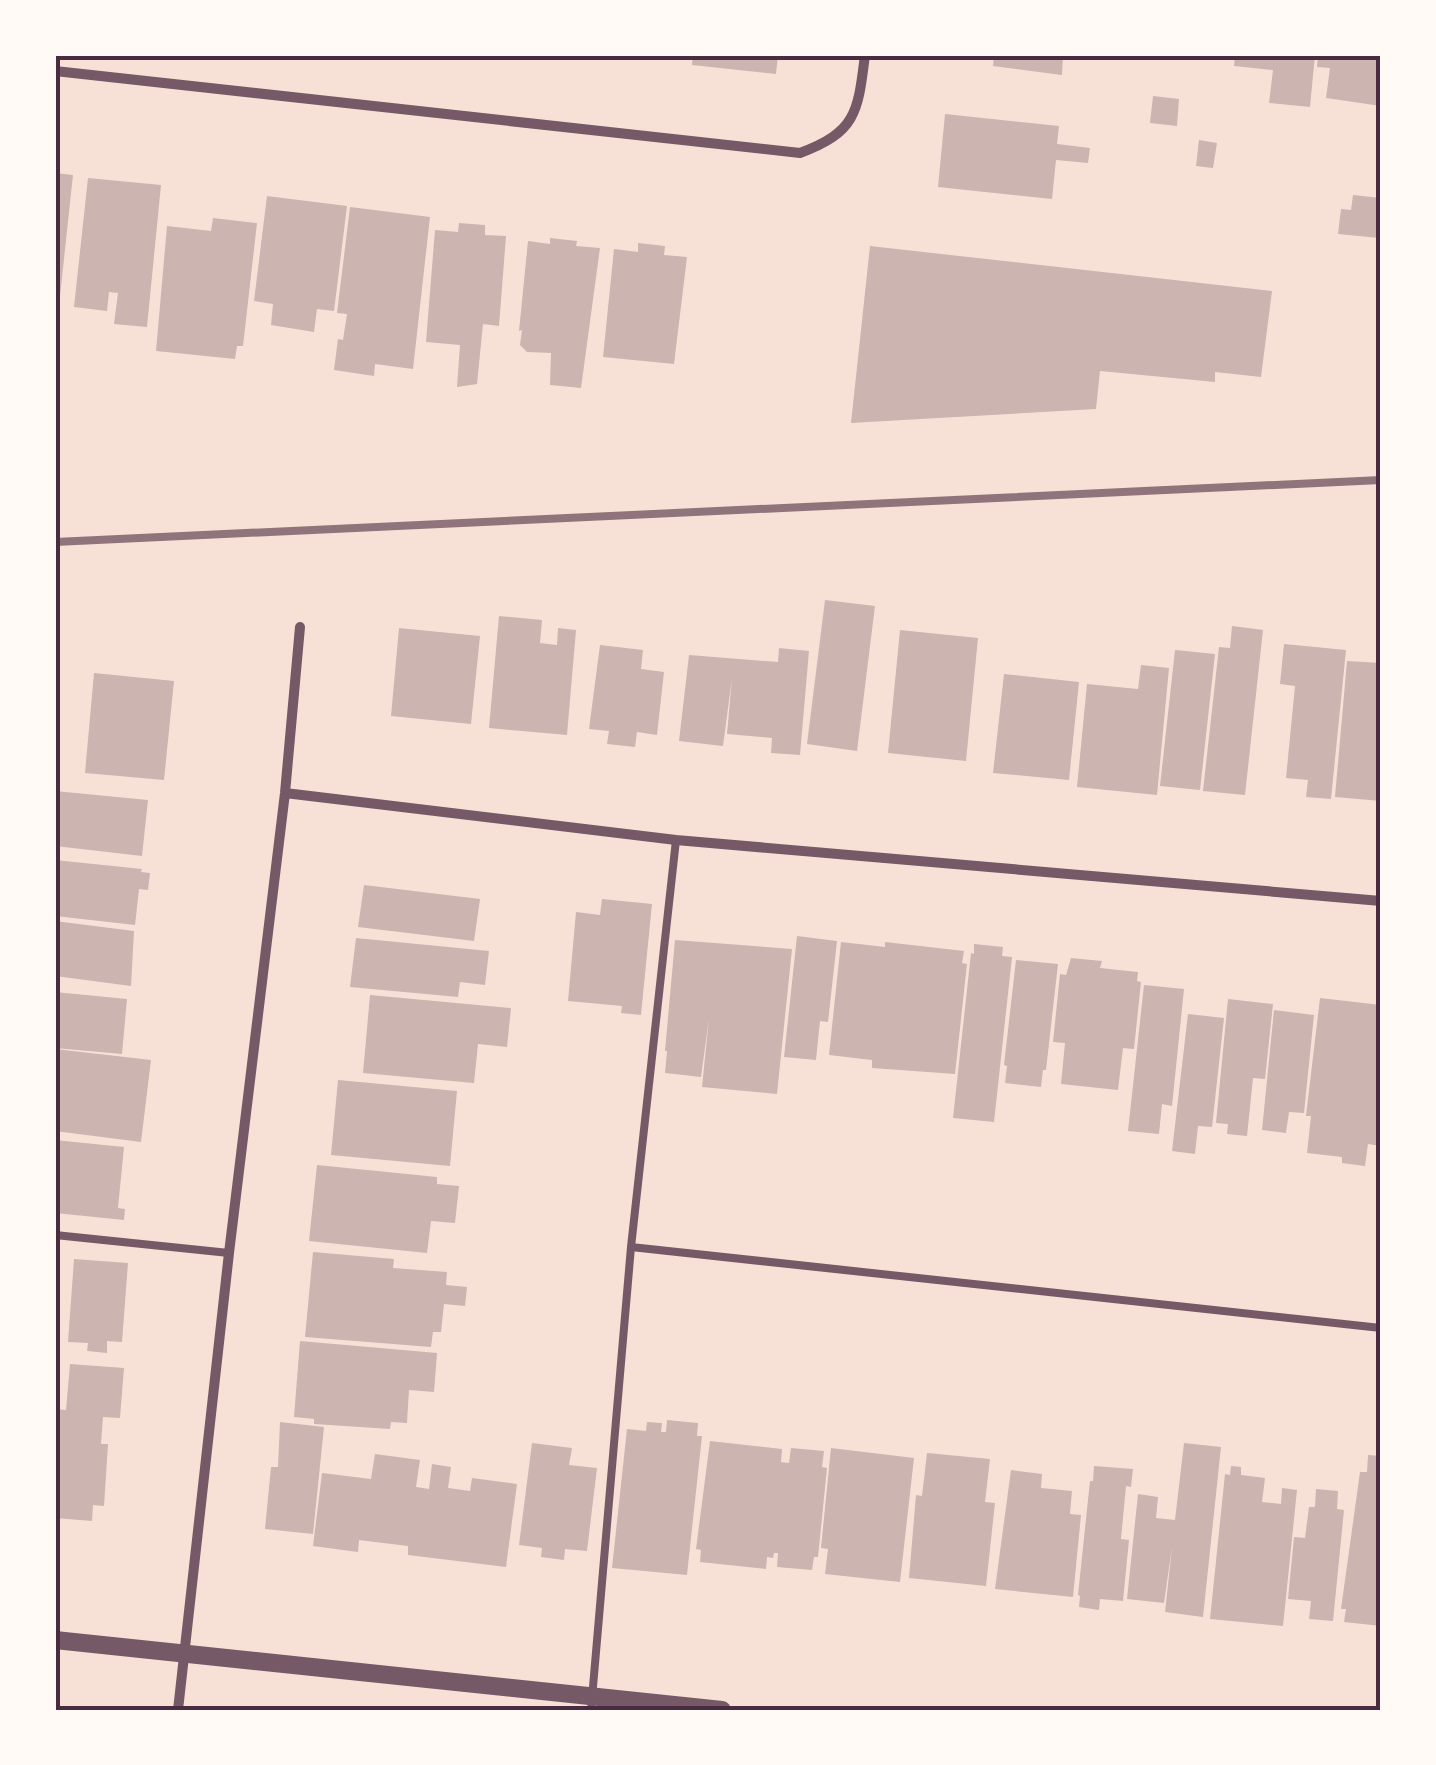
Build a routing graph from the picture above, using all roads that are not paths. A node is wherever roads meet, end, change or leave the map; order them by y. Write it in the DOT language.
graph roads {
  1 [pos="865,55"];
  2 [pos="55,71"];
  3 [pos="300,627"];
  4 [pos="285,794"];
  5 [pos="676,840"];
  6 [pos="1381,901"];
  7 [pos="55,1235"];
  8 [pos="631,1247"];
  9 [pos="229,1252"];
  10 [pos="1381,1328"];
  11 [pos="55,1640"];
  12 [pos="185,1654"];
  13 [pos="592,1703"];
  14 [pos="178,1710"];
  15 [pos="722,1710"];
  1 -- 2 [label="street"];
  3 -- 4 [label="street"];
  4 -- 5 [label="street"];
  4 -- 9 [label="street"];
  5 -- 6 [label="street"];
  5 -- 8 [label="lane"];
  7 -- 9 [label="lane"];
  8 -- 10 [label="lane"];
  8 -- 13 [label="lane"];
  9 -- 12 [label="street"];
  11 -- 12 [label="street"];
  12 -- 13 [label="street"];
  12 -- 14 [label="street"];
  13 -- 15 [label="street"];
}
